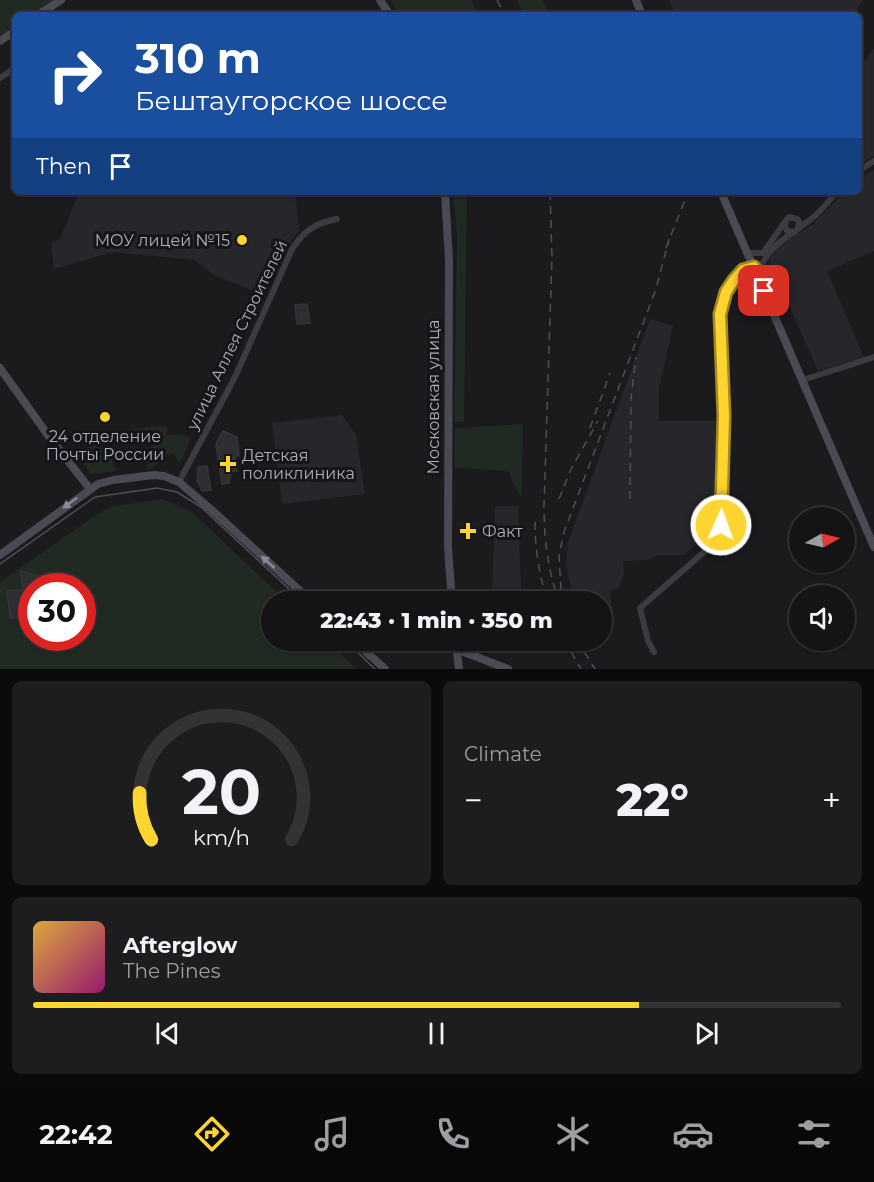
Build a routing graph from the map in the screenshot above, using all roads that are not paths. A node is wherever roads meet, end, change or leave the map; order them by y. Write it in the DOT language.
graph roads {
  1 [pos="60,0"];
  2 [pos="42,12"];
  3 [pos="445,195"];
  4 [pos="722,195"];
  5 [pos="834,195"];
  6 [pos="820,211"];
  7 [pos="793,217"];
  8 [pos="337,219"];
  9 [pos="784,223"];
  10 [pos="796,231"];
  11 [pos="748,253"];
  12 [pos="756,271"];
  13 [pos="874,357"];
  14 [pos="0,368"];
  15 [pos="804,380"];
  16 [pos="179,482"];
  17 [pos="90,489"];
  18 [pos="874,547"];
  19 [pos="0,555"];
  20 [pos="300,591"];
  21 [pos="452,591"];
  22 [pos="365,651"];
  23 [pos="457,651"];
  24 [pos="463,651"];
  25 [pos="654,652"];
  26 [pos="495,665"];
  27 [pos="385,669"];
  28 [pos="459,669"];
  29 [pos="482,669"];
  30 [pos="507,669"];
  1 -- 2 [label="street"];
  3 -- 21 [label="street, Московская улица"];
  4 -- 11 [label="street"];
  5 -- 6 [label="street"];
  6 -- 7 [label="street"];
  6 -- 10 [label="street"];
  7 -- 9 [label="street"];
  7 -- 10 [label="street"];
  8 -- 16 [label="street, улица Аллея Строителей"];
  9 -- 10 [label="street"];
  9 -- 11 [label="street"];
  10 -- 12 [label="street"];
  11 -- 12 [label="street"];
  12 -- 15 [label="street"];
  12 -- 25 [label="street"];
  13 -- 15 [label="street"];
  14 -- 17 [label="street"];
  15 -- 18 [label="street"];
  16 -- 17 [label="street"];
  20 -- 16 [label="street, one-way"];
  17 -- 19 [label="street, one-way"];
  22 -- 27 [label="street"];
  23 -- 28 [label="street"];
  24 -- 26 [label="street"];
  26 -- 29 [label="street"];
  26 -- 30 [label="street"];
}
